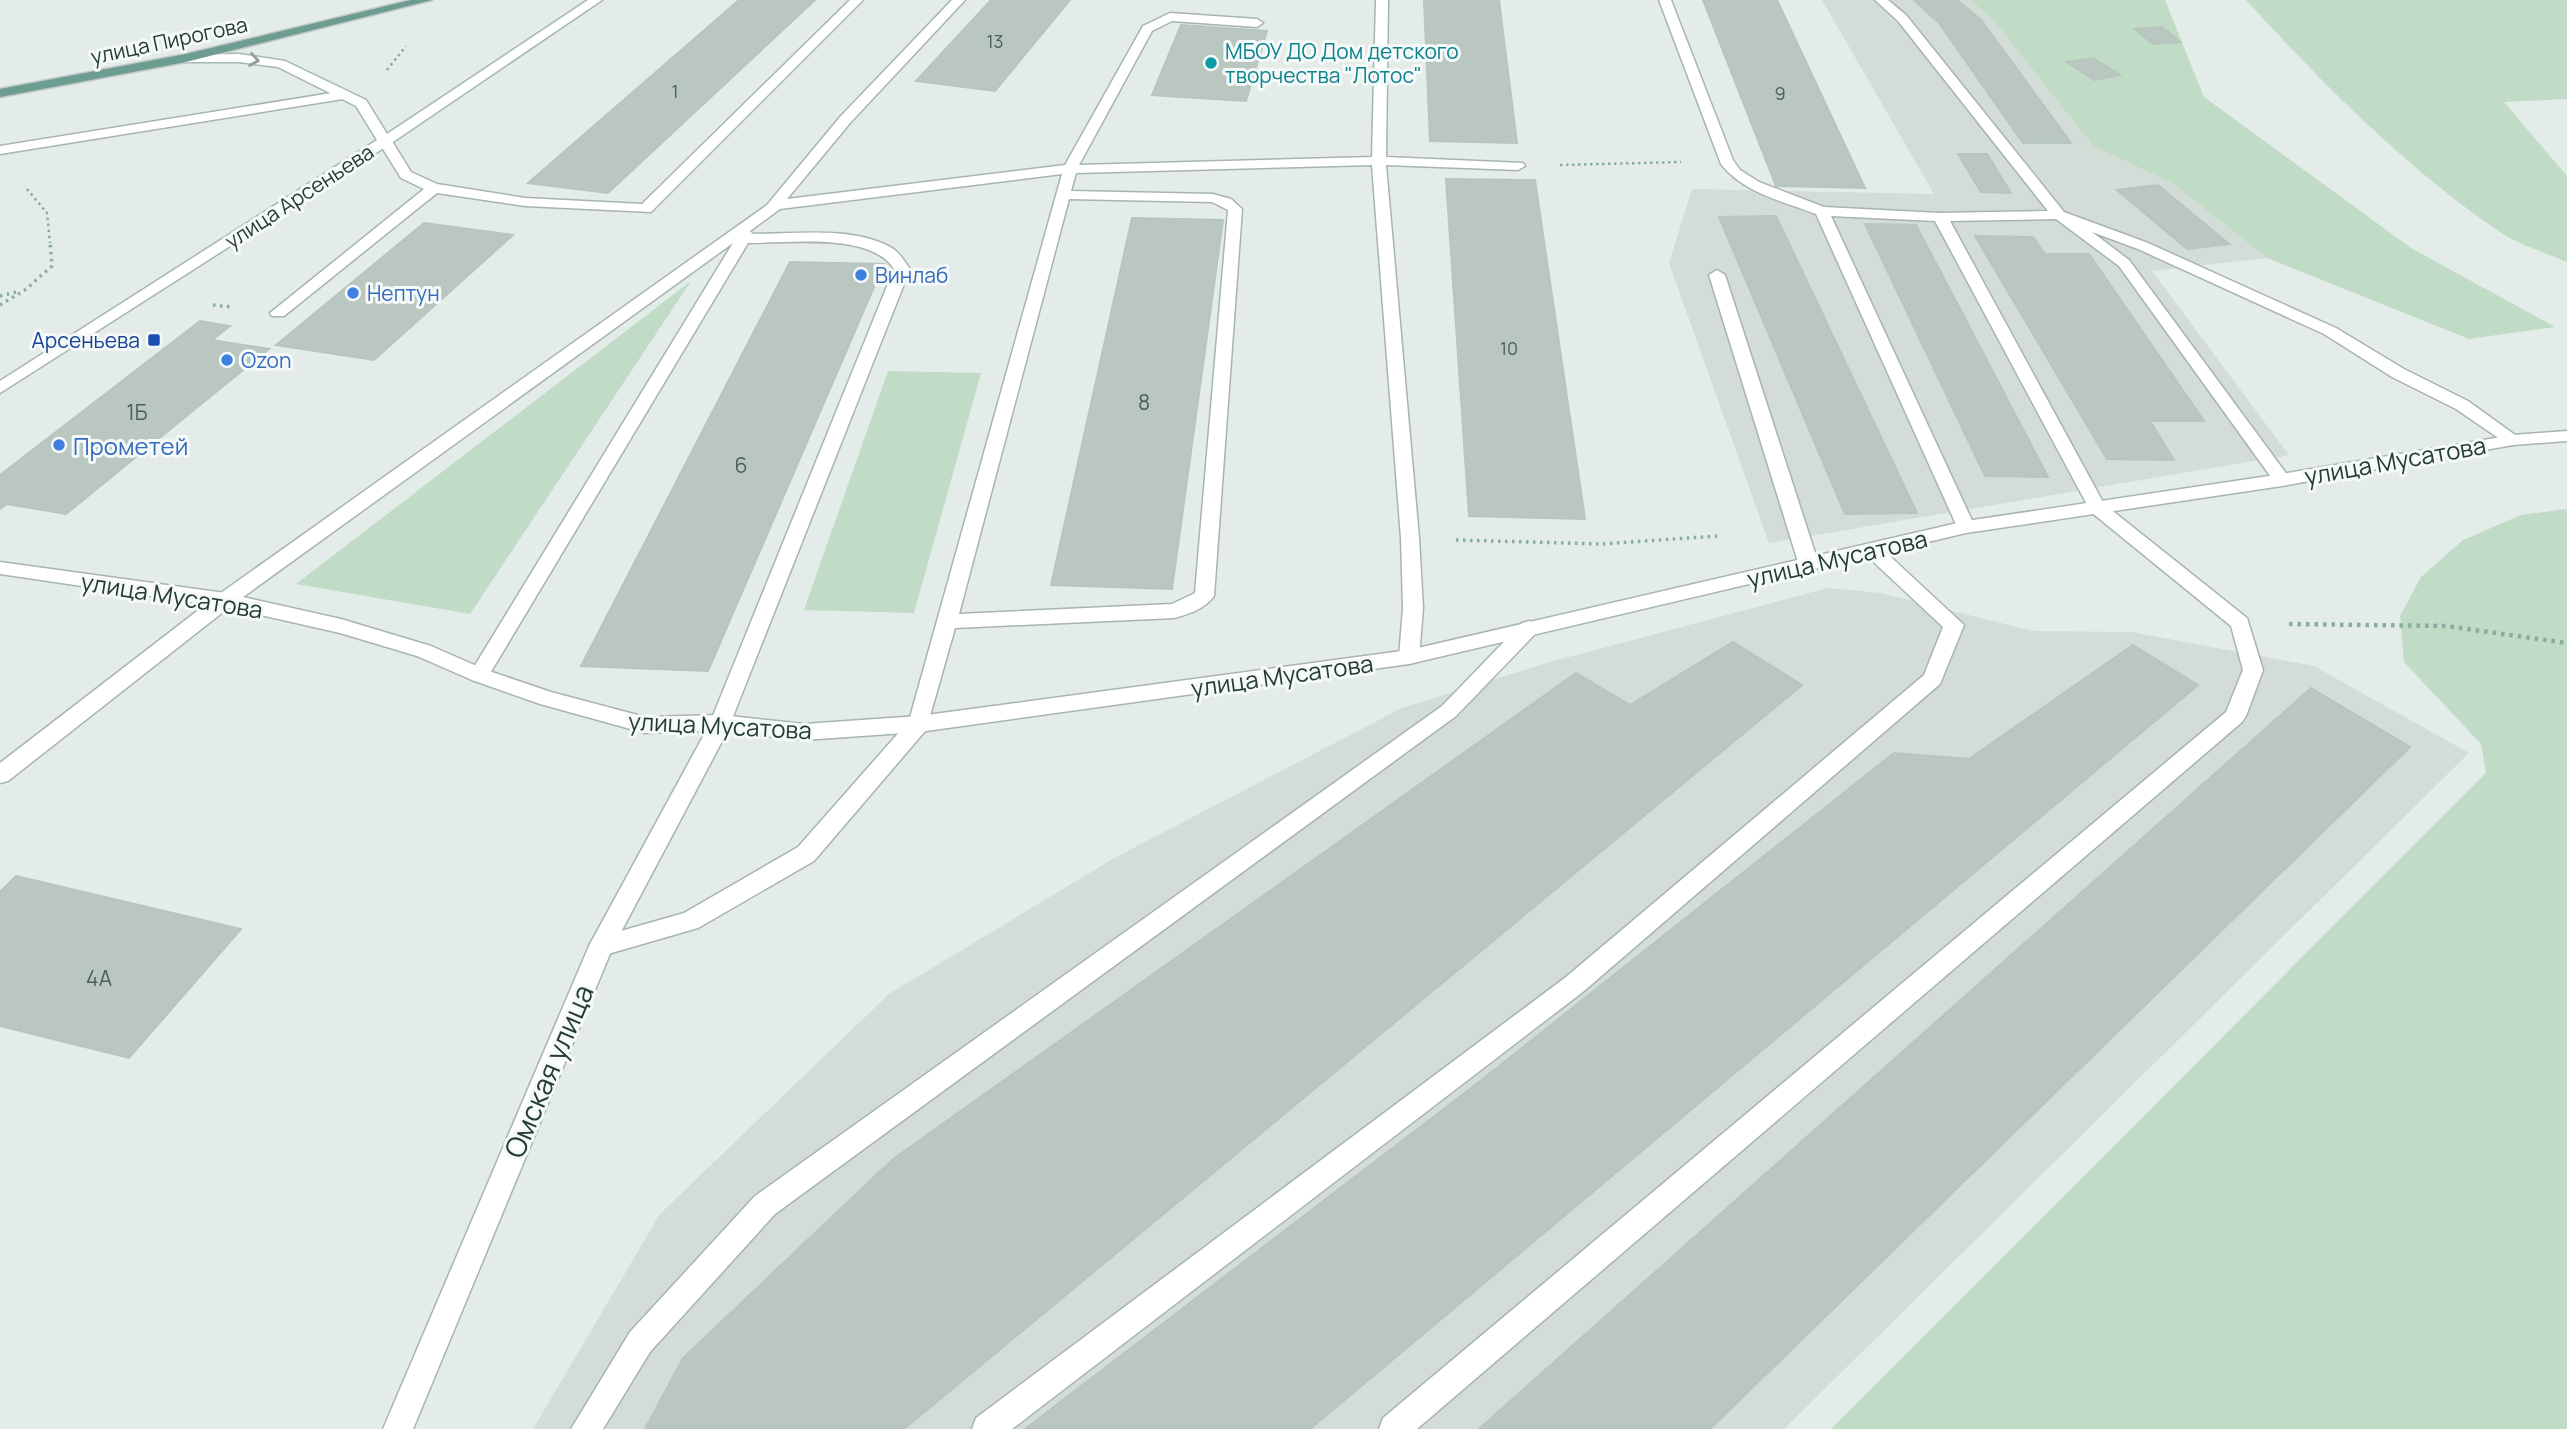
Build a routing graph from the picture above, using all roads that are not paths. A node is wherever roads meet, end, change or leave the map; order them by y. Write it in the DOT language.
graph roads {
  1 [pos="596,0"];
  2 [pos="857,0"];
  3 [pos="959,0"];
  4 [pos="1382,0"];
  5 [pos="1665,0"];
  6 [pos="1881,0"];
  7 [pos="423,1"];
  8 [pos="1256,23"];
  9 [pos="186,58"];
  10 [pos="0,93"];
  11 [pos="344,94"];
  12 [pos="386,141"];
  13 [pos="0,150"];
  14 [pos="1379,161"];
  15 [pos="1518,166"];
  16 [pos="1070,169"];
  17 [pos="434,188"];
  18 [pos="1063,195"];
  19 [pos="776,205"];
  20 [pos="1822,211"];
  21 [pos="2059,215"];
  22 [pos="1940,217"];
  23 [pos="741,238"];
  24 [pos="1717,275"];
  25 [pos="278,313"];
  26 [pos="0,388"];
  27 [pos="2567,436"];
  28 [pos="2513,440"];
  29 [pos="2282,480"];
  30 [pos="2097,508"];
  31 [pos="1966,527"];
  32 [pos="1872,550"];
  33 [pos="1809,565"];
  34 [pos="1,569"];
  35 [pos="225,600"];
  36 [pos="947,621"];
  37 [pos="1528,628"];
  38 [pos="1409,657"];
  39 [pos="479,675"];
  40 [pos="721,723"];
  41 [pos="919,724"];
  42 [pos="0,775"];
  43 [pos="601,946"];
  44 [pos="398,1429"];
  45 [pos="586,1429"];
  46 [pos="987,1429"];
  47 [pos="1394,1429"];
  1 -- 12 [label="street, улица Арсеньева"];
  2 -- 17 [label="street"];
  3 -- 19 [label="street"];
  4 -- 14 [label="street"];
  5 -- 20 [label="street"];
  6 -- 21 [label="street"];
  7 -- 9 [label="main road, улица Пирогова"];
  8 -- 16 [label="street"];
  9 -- 10 [label="main road, улица Пирогова"];
  9 -- 11 [label="street, one-way"];
  11 -- 12 [label="street"];
  11 -- 13 [label="street"];
  12 -- 17 [label="street"];
  12 -- 26 [label="street, улица Арсеньева"];
  14 -- 15 [label="street"];
  14 -- 16 [label="street"];
  14 -- 38 [label="street"];
  16 -- 18 [label="street"];
  16 -- 19 [label="street"];
  17 -- 25 [label="street"];
  18 -- 36 [label="street"];
  18 -- 36 [label="street"];
  19 -- 23 [label="street"];
  19 -- 35 [label="street"];
  20 -- 22 [label="street"];
  20 -- 31 [label="street"];
  21 -- 22 [label="street"];
  21 -- 28 [label="street"];
  21 -- 29 [label="street"];
  22 -- 30 [label="street"];
  23 -- 39 [label="street"];
  23 -- 40 [label="street, Омская улица"];
  24 -- 33 [label="street"];
  27 -- 28 [label="street, улица Мусатова"];
  28 -- 29 [label="street, улица Мусатова"];
  29 -- 30 [label="street, улица Мусатова"];
  30 -- 31 [label="street, улица Мусатова"];
  30 -- 47 [label="street"];
  31 -- 32 [label="street, улица Мусатова"];
  32 -- 33 [label="street, улица Мусатова"];
  32 -- 46 [label="street"];
  33 -- 37 [label="street, улица Мусатова"];
  34 -- 35 [label="street, улица Мусатова"];
  35 -- 39 [label="street, улица Мусатова"];
  35 -- 42 [label="street"];
  36 -- 41 [label="street"];
  37 -- 38 [label="street, улица Мусатова"];
  37 -- 45 [label="street"];
  38 -- 41 [label="street, улица Мусатова"];
  39 -- 40 [label="street, улица Мусатова"];
  40 -- 41 [label="street, улица Мусатова"];
  40 -- 43 [label="street, Омская улица"];
  41 -- 43 [label="street"];
  43 -- 44 [label="street, Омская улица"];
}
